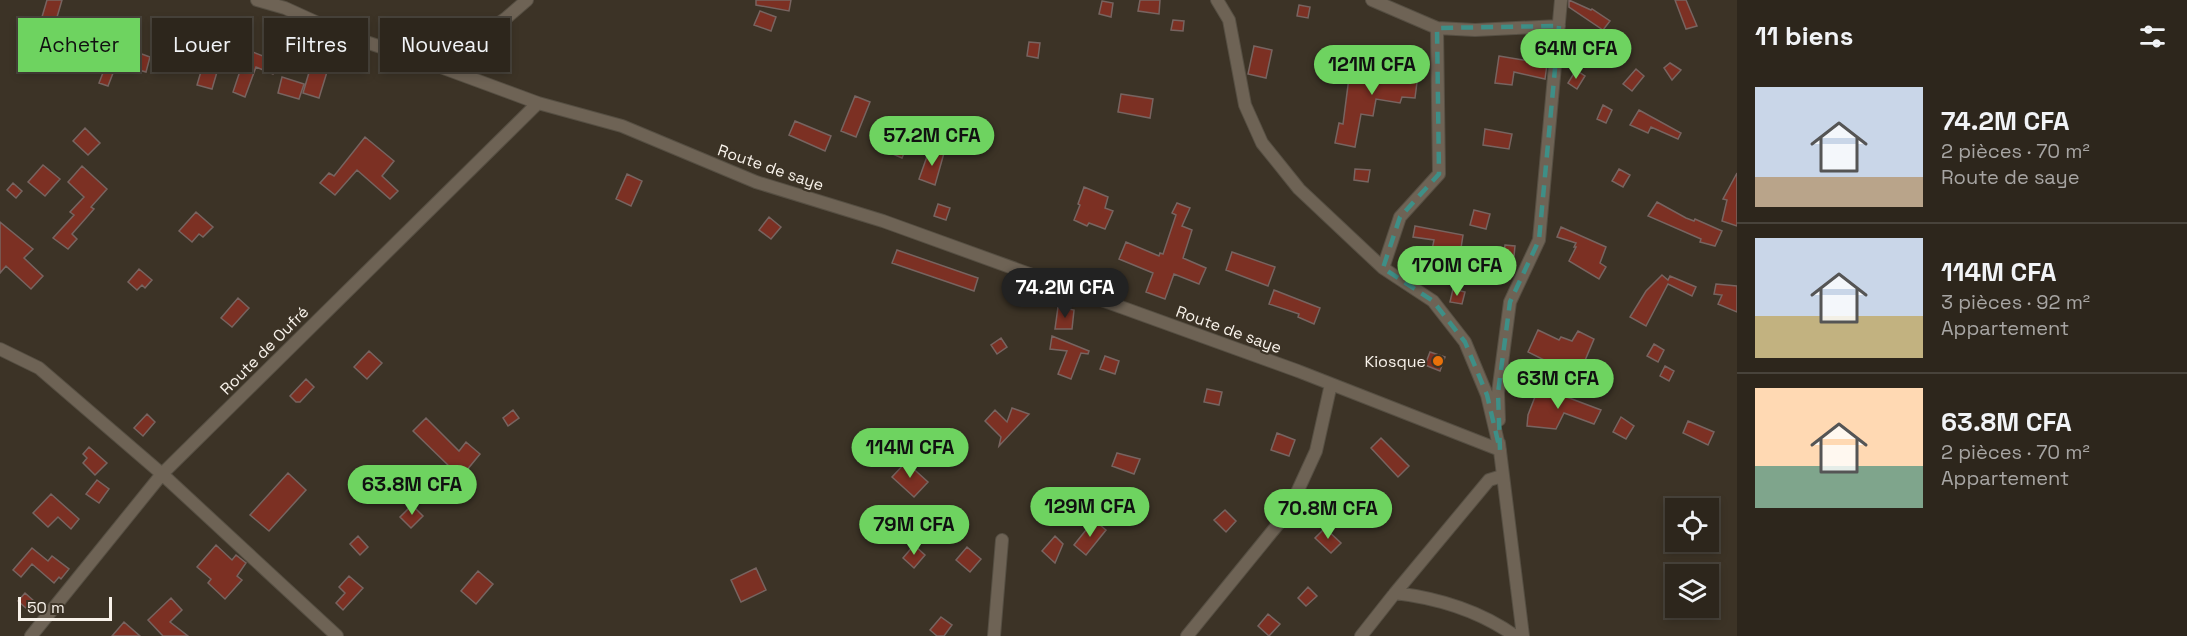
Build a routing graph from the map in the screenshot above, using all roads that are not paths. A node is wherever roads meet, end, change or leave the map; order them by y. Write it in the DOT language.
graph roads {
  1 [pos="257,0"];
  2 [pos="527,0"];
  3 [pos="1217,0"];
  4 [pos="1372,0"];
  5 [pos="1561,0"];
  6 [pos="506,18"];
  7 [pos="1559,26"];
  8 [pos="1437,28"];
  9 [pos="380,47"];
  10 [pos="454,72"];
  11 [pos="538,103"];
  12 [pos="1383,268"];
  13 [pos="0,349"];
  14 [pos="1331,384"];
  15 [pos="1500,450"];
  16 [pos="162,474"];
  17 [pos="1502,476"];
  18 [pos="1002,540"];
  19 [pos="1395,593"];
  20 [pos="31,636"];
  21 [pos="337,636"];
  22 [pos="994,636"];
  23 [pos="1187,636"];
  24 [pos="1361,636"];
  25 [pos="1515,636"];
  26 [pos="1522,636"];
  1 -- 9 [label="street, Route de saye"];
  2 -- 6 [label="street"];
  3 -- 12 [label="street"];
  4 -- 8 [label="street"];
  5 -- 7 [label="street"];
  7 -- 8 [label="street"];
  7 -- 15 [label="street"];
  8 -- 12 [label="street"];
  10 -- 11 [label="street, Route de saye"];
  11 -- 14 [label="street, Route de saye"];
  11 -- 16 [label="street, Route de Oufré"];
  12 -- 15 [label="street"];
  13 -- 16 [label="street"];
  14 -- 15 [label="street, Route de saye"];
  14 -- 23 [label="street"];
  15 -- 17 [label="street"];
  16 -- 20 [label="street, Route de Oufré"];
  16 -- 21 [label="street"];
  17 -- 19 [label="street"];
  17 -- 26 [label="street"];
  18 -- 22 [label="street"];
  19 -- 24 [label="street"];
  19 -- 25 [label="street"];
}
